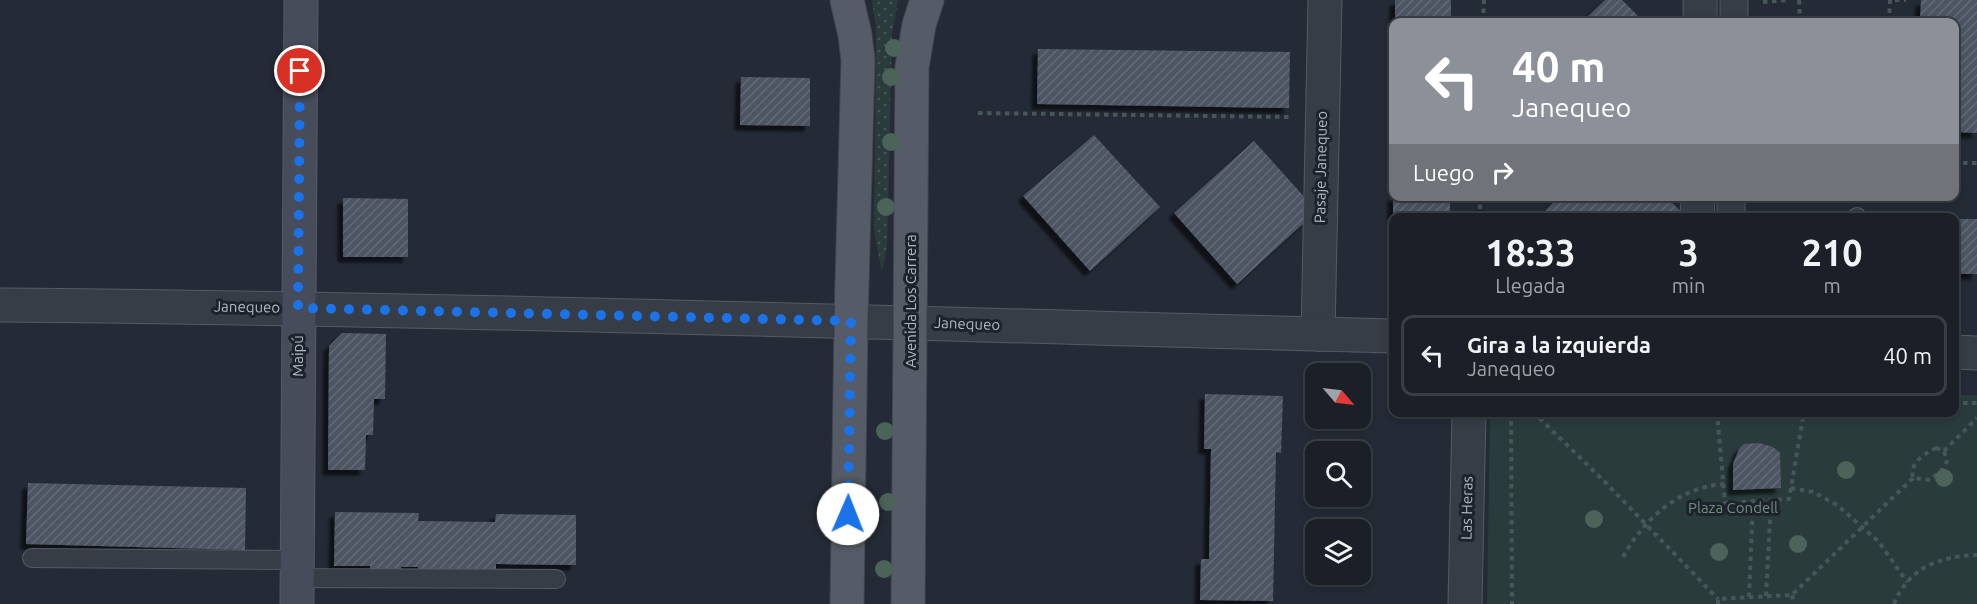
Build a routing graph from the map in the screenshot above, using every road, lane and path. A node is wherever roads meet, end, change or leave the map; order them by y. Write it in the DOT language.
graph roads {
  1 [pos="301,0"];
  2 [pos="847,0"];
  3 [pos="927,0"];
  4 [pos="1325,0"];
  5 [pos="1484,0"];
  6 [pos="1700,0"];
  7 [pos="1734,0"];
  8 [pos="1789,0"];
  9 [pos="1799,0"];
  10 [pos="1906,0"];
  11 [pos="1763,2"];
  12 [pos="1483,18"];
  13 [pos="1700,18"];
  14 [pos="1734,18"];
  15 [pos="1800,18"];
  16 [pos="1890,18"];
  17 [pos="978,113"];
  18 [pos="1322,117"];
  19 [pos="1959,163"];
  20 [pos="1977,163"];
  21 [pos="0,305"];
  22 [pos="298,308"];
  23 [pos="851,321"];
  24 [pos="910,322"];
  25 [pos="1318,334"];
  26 [pos="1389,336"];
  27 [pos="1959,352"];
  28 [pos="1977,353"];
  29 [pos="1959,403"];
  30 [pos="1977,404"];
  31 [pos="1469,417"];
  32 [pos="1511,417"];
  33 [pos="1538,417"];
  34 [pos="1717,417"];
  35 [pos="1803,417"];
  36 [pos="1977,418"];
  37 [pos="1944,451"];
  38 [pos="1913,478"];
  39 [pos="1724,484"];
  40 [pos="1791,488"];
  41 [pos="1753,501"];
  42 [pos="1771,501"];
  43 [pos="1646,525"];
  44 [pos="1862,527"];
  45 [pos="1977,555"];
  46 [pos="1623,557"];
  47 [pos="32,558"];
  48 [pos="556,579"];
  49 [pos="297,581"];
  50 [pos="1907,582"];
  51 [pos="1792,595"];
  52 [pos="1767,596"];
  53 [pos="1749,597"];
  54 [pos="1718,602"];
  55 [pos="847,604"];
  56 [pos="908,604"];
  57 [pos="1465,604"];
  58 [pos="1512,604"];
  59 [pos="1794,604"];
  60 [pos="1894,604"];
  1 -- 22 [label="main road, Maipú"];
  2 -- 23 [label="main road"];
  3 -- 24 [label="main road, Avenida Los Carrera"];
  4 -- 18 [label="street, Pasaje Janequeo"];
  5 -- 12 [label="path"];
  6 -- 13 [label="street"];
  7 -- 14 [label="street"];
  8 -- 11 [label="path"];
  9 -- 15 [label="path"];
  10 -- 16 [label="path"];
  17 -- 18 [label="path"];
  18 -- 25 [label="street, Pasaje Janequeo"];
  19 -- 20 [label="path"];
  21 -- 22 [label="street, Janequeo"];
  22 -- 23 [label="street, Janequeo"];
  22 -- 49 [label="main road, Maipú"];
  23 -- 24 [label="street, Janequeo"];
  23 -- 55 [label="main road"];
  24 -- 25 [label="street, Janequeo"];
  24 -- 56 [label="main road, Avenida Los Carrera"];
  25 -- 26 [label="street, Janequeo"];
  27 -- 28 [label="street"];
  29 -- 30 [label="path"];
  31 -- 57 [label="street, Las Heras"];
  32 -- 58 [label="path"];
  33 -- 43 [label="path"];
  34 -- 39 [label="path"];
  35 -- 40 [label="path"];
  36 -- 37 [label="path"];
  37 -- 38 [label="path"];
  37 -- 38 [label="path"];
  38 -- 44 [label="path"];
  39 -- 41 [label="path"];
  39 -- 43 [label="path"];
  40 -- 42 [label="path"];
  40 -- 44 [label="path"];
  41 -- 42 [label="path"];
  41 -- 53 [label="path"];
  42 -- 52 [label="path"];
  43 -- 46 [label="path"];
  43 -- 54 [label="path"];
  44 -- 50 [label="path"];
  44 -- 51 [label="path"];
  45 -- 50 [label="path"];
  47 -- 49 [label="lane"];
  48 -- 49 [label="lane"];
  50 -- 60 [label="path"];
  51 -- 52 [label="path"];
  51 -- 59 [label="path"];
  52 -- 53 [label="path"];
  53 -- 54 [label="path"];
}
